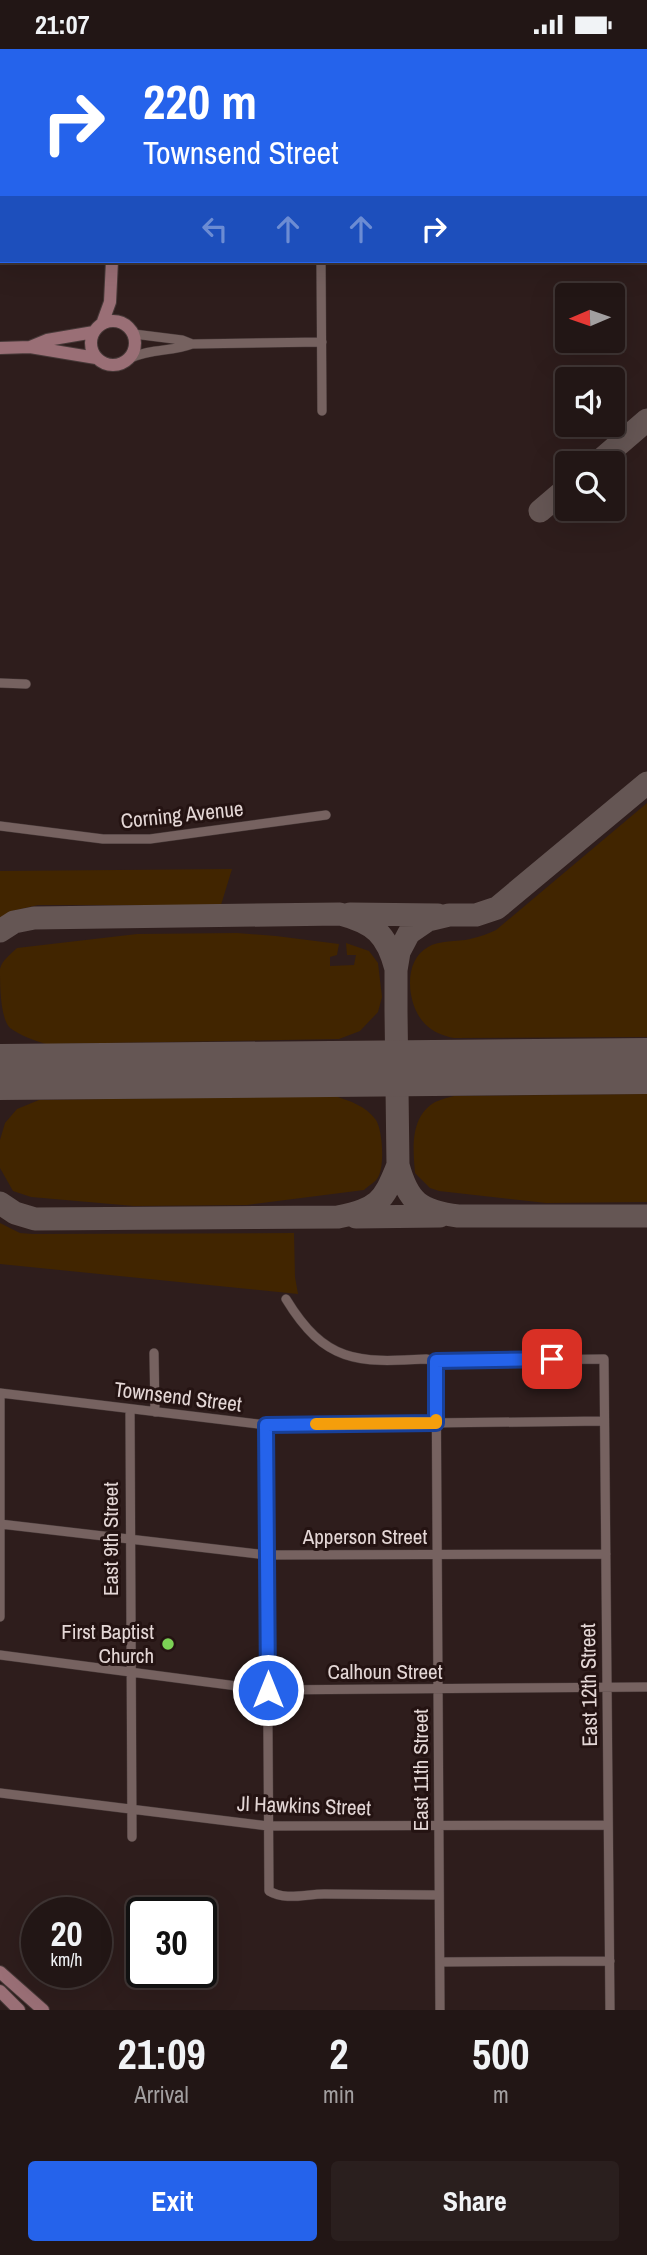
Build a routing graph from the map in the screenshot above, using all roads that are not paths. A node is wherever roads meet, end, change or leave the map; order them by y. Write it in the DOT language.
graph roads {
  1 [pos="321,263"];
  2 [pos="112,265"];
  3 [pos="121,322"];
  4 [pos="98,328"];
  5 [pos="134,334"];
  6 [pos="322,342"];
  7 [pos="192,344"];
  8 [pos="30,347"];
  9 [pos="0,348"];
  10 [pos="96,358"];
  11 [pos="131,358"];
  12 [pos="323,411"];
  13 [pos="0,683"];
  14 [pos="26,684"];
  15 [pos="326,815"];
  16 [pos="0,826"];
  17 [pos="286,1299"];
  18 [pos="154,1353"];
  19 [pos="436,1361"];
  20 [pos="0,1393"];
  21 [pos="130,1409"];
  22 [pos="155,1412"];
  23 [pos="604,1421"];
  24 [pos="436,1423"];
  25 [pos="266,1425"];
  26 [pos="0,1524"];
  27 [pos="130,1539"];
  28 [pos="606,1554"];
  29 [pos="267,1555"];
  30 [pos="437,1555"];
  31 [pos="0,1617"];
  32 [pos="0,1655"];
  33 [pos="132,1672"];
  34 [pos="607,1688"];
  35 [pos="647,1688"];
  36 [pos="438,1689"];
  37 [pos="268,1690"];
  38 [pos="0,1793"];
  39 [pos="132,1809"];
  40 [pos="608,1825"];
  41 [pos="268,1826"];
  42 [pos="439,1826"];
  43 [pos="132,1837"];
  44 [pos="439,1895"];
  45 [pos="610,1961"];
  46 [pos="440,1962"];
  47 [pos="0,1972"];
  48 [pos="0,1991"];
  49 [pos="19,2010"];
  50 [pos="43,2010"];
  51 [pos="440,2010"];
  52 [pos="610,2010"];
  1 -- 6 [label="street"];
  2 -- 3 [label="main road"];
  2 -- 4 [label="main road"];
  3 -- 4 [label="main road"];
  3 -- 5 [label="main road"];
  4 -- 8 [label="main road"];
  4 -- 10 [label="main road"];
  5 -- 7 [label="street"];
  5 -- 11 [label="main road"];
  6 -- 7 [label="street"];
  6 -- 12 [label="street"];
  7 -- 11 [label="street"];
  8 -- 9 [label="main road"];
  8 -- 10 [label="main road"];
  10 -- 11 [label="main road"];
  13 -- 14 [label="street"];
  15 -- 16 [label="street, Corning Avenue"];
  17 -- 19 [label="street"];
  18 -- 22 [label="street"];
  19 -- 23 [label="street, East 12th Street"];
  19 -- 24 [label="street, East 11th Street"];
  20 -- 21 [label="street, Townsend Street"];
  20 -- 26 [label="street"];
  21 -- 22 [label="street, Townsend Street"];
  21 -- 27 [label="street, East 9th Street"];
  22 -- 25 [label="street, Townsend Street"];
  23 -- 24 [label="street, Townsend Street"];
  23 -- 28 [label="street, East 12th Street"];
  24 -- 25 [label="street, Townsend Street"];
  24 -- 30 [label="street, East 11th Street"];
  25 -- 29 [label="street"];
  26 -- 27 [label="street, Apperson Street"];
  26 -- 31 [label="street"];
  27 -- 29 [label="street, Apperson Street"];
  27 -- 33 [label="street, East 9th Street"];
  28 -- 30 [label="street, Apperson Street"];
  28 -- 34 [label="street, East 12th Street"];
  29 -- 30 [label="street, Apperson Street"];
  29 -- 37 [label="street"];
  30 -- 36 [label="street, East 11th Street"];
  32 -- 33 [label="street, Calhoun Street"];
  33 -- 37 [label="street, Calhoun Street"];
  33 -- 39 [label="street, East 9th Street"];
  34 -- 35 [label="street, Calhoun Street"];
  34 -- 36 [label="street, Calhoun Street"];
  34 -- 40 [label="street, East 12th Street"];
  36 -- 37 [label="street, Calhoun Street"];
  36 -- 42 [label="street, East 11th Street"];
  37 -- 41 [label="street"];
  38 -- 39 [label="street, Jl Hawkins Street"];
  39 -- 41 [label="street, Jl Hawkins Street"];
  39 -- 43 [label="street, East 9th Street"];
  40 -- 42 [label="street, Jl Hawkins Street"];
  40 -- 45 [label="street, East 12th Street"];
  41 -- 42 [label="street, Jl Hawkins Street"];
  41 -- 44 [label="street"];
  42 -- 44 [label="street, East 11th Street"];
  44 -- 46 [label="street, East 11th Street"];
  45 -- 46 [label="street"];
  45 -- 52 [label="street, East 12th Street"];
  46 -- 51 [label="street, East 11th Street"];
  47 -- 50 [label="main road"];
  48 -- 49 [label="main road"];
}
